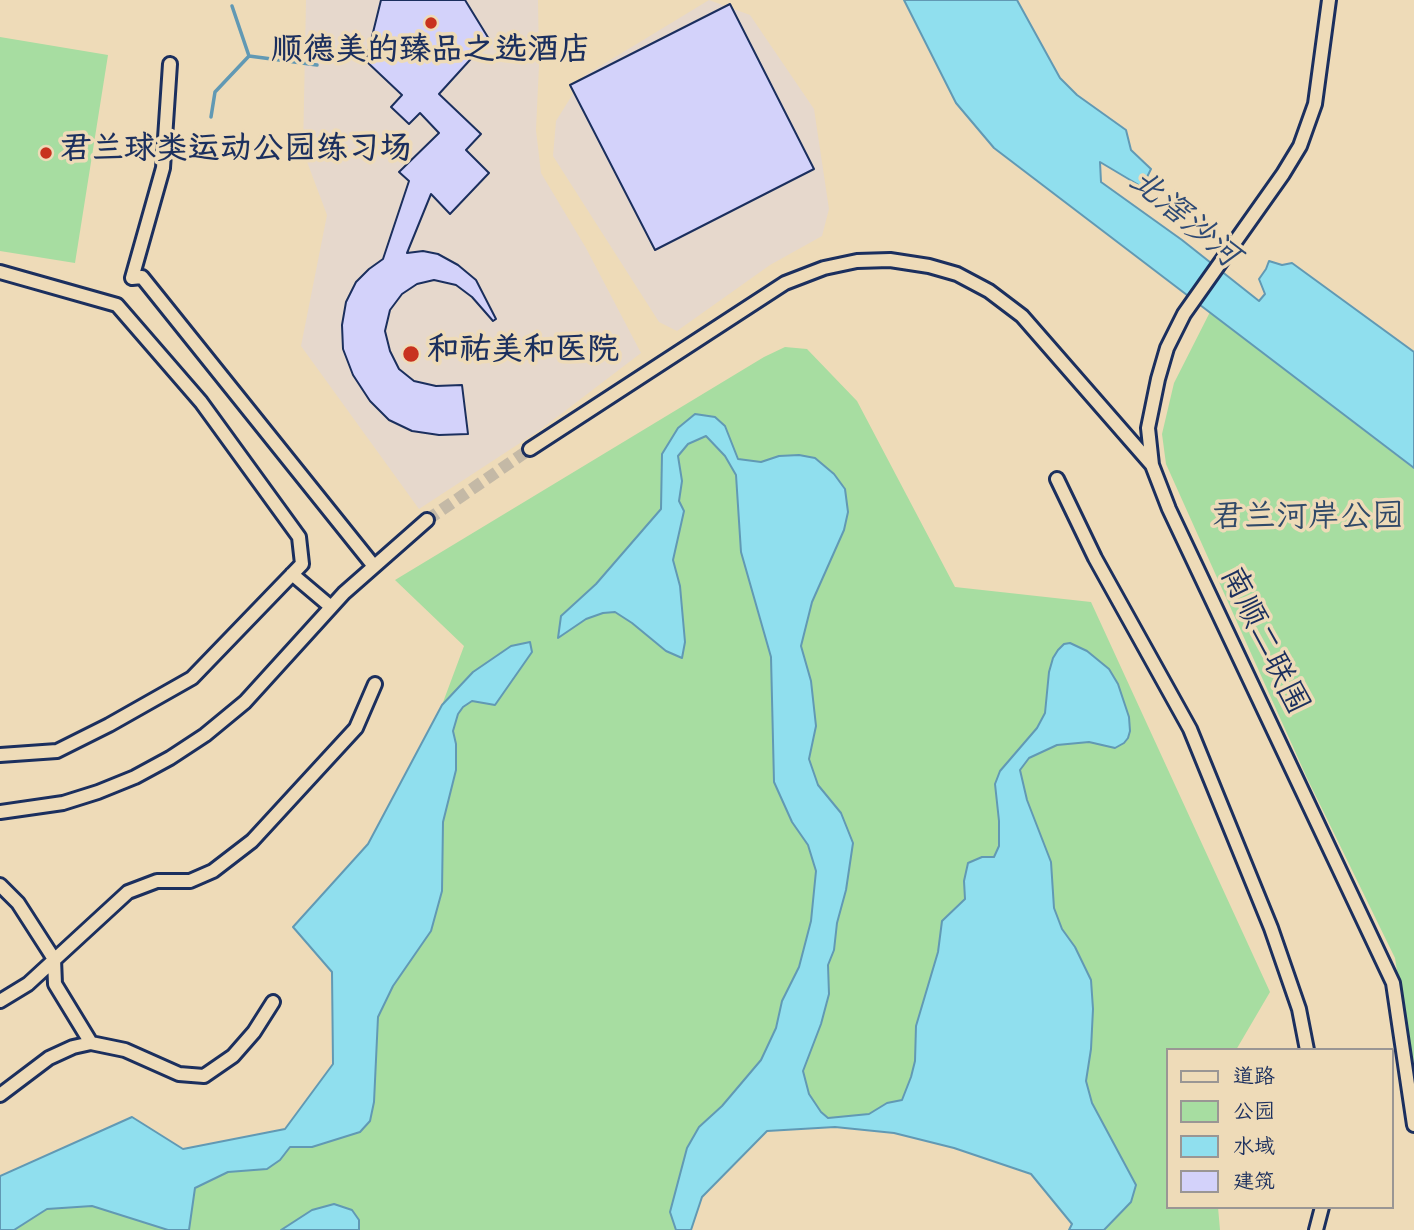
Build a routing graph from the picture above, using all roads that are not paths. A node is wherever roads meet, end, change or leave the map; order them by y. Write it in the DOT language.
graph roads {
  1 [pos="1329,0"];
  2 [pos="170,64"];
  3 [pos="0,272"];
  4 [pos="530,449"];
  5 [pos="1152,465"];
  6 [pos="1057,479"];
  7 [pos="427,520"];
  8 [pos="373,565"];
  9 [pos="292,574"];
  10 [pos="331,607"];
  11 [pos="375,684"];
  12 [pos="0,755"];
  13 [pos="0,812"];
  14 [pos="0,885"];
  15 [pos="54,959"];
  16 [pos="0,1001"];
  17 [pos="273,1002"];
  18 [pos="91,1043"];
  19 [pos="1307,1048"];
  20 [pos="0,1095"];
  21 [pos="1414,1125"];
  22 [pos="1321,1209"];
  23 [pos="1316,1230"];
  1 -- 5 [label="street, 南顺二联围"];
  2 -- 8 [label="street"];
  3 -- 9 [label="street"];
  4 -- 5 [label="street"];
  5 -- 21 [label="street, 南顺二联围"];
  6 -- 19 [label="street"];
  7 -- 8 [label="street"];
  8 -- 10 [label="street"];
  9 -- 10 [label="street"];
  9 -- 12 [label="street"];
  10 -- 13 [label="street"];
  11 -- 15 [label="street"];
  14 -- 15 [label="street"];
  15 -- 16 [label="street"];
  15 -- 18 [label="street"];
  17 -- 18 [label="street"];
  18 -- 20 [label="street"];
  22 -- 23 [label="street"];
}
